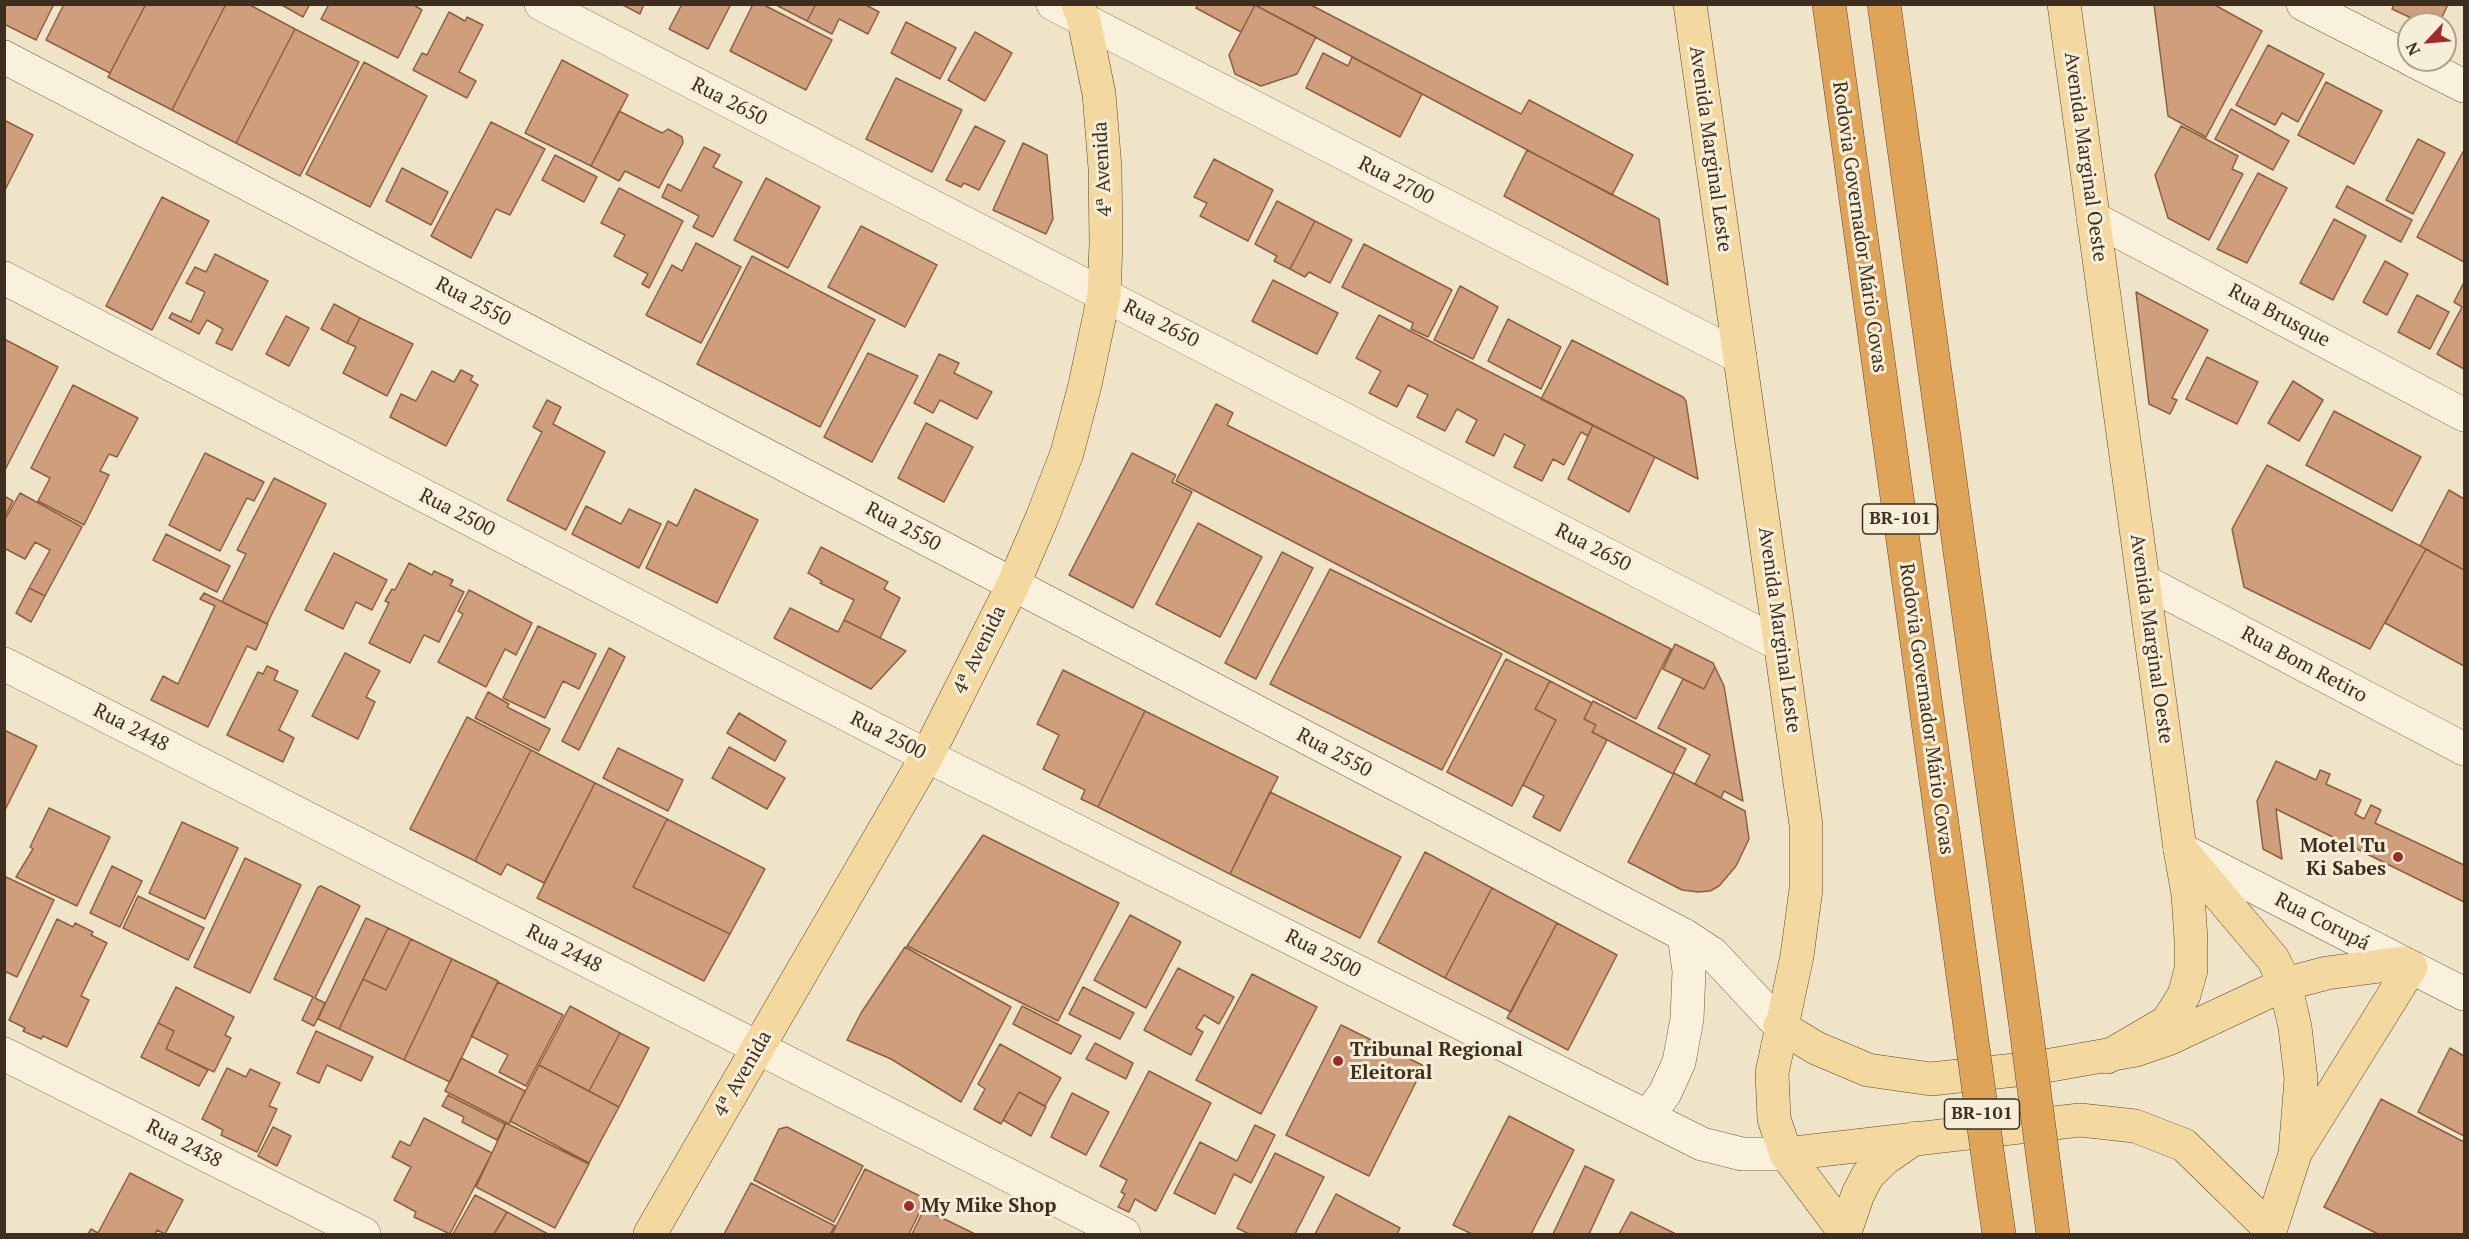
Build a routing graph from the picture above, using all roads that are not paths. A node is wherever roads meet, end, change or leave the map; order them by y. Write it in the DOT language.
graph roads {
  1 [pos="541,4"];
  2 [pos="1053,4"];
  3 [pos="1690,4"];
  4 [pos="1828,4"];
  5 [pos="1884,4"];
  6 [pos="2064,4"];
  7 [pos="2303,4"];
  8 [pos="1081,13"];
  9 [pos="2397,52"];
  10 [pos="4,57"];
  11 [pos="2437,72"];
  12 [pos="2464,86"];
  13 [pos="2093,218"];
  14 [pos="4,278"];
  15 [pos="1104,295"];
  16 [pos="1740,357"];
  17 [pos="2464,415"];
  18 [pos="2144,581"];
  19 [pos="1013,585"];
  20 [pos="1781,645"];
  21 [pos="4,664"];
  22 [pos="2464,749"];
  23 [pos="927,756"];
  24 [pos="2180,849"];
  25 [pos="1683,935"];
  26 [pos="2407,965"];
  27 [pos="2285,984"];
  28 [pos="2464,994"];
  29 [pos="1780,1026"];
  30 [pos="758,1048"];
  31 [pos="4,1053"];
  32 [pos="2108,1057"];
  33 [pos="1648,1116"];
  34 [pos="1916,1137"];
  35 [pos="2295,1154"];
  36 [pos="1786,1155"];
  37 [pos="1846,1233"];
  38 [pos="2273,1233"];
  39 [pos="364,1234"];
  40 [pos="650,1234"];
  41 [pos="1124,1234"];
  42 [pos="1999,1234"];
  43 [pos="2053,1234"];
  1 -- 15 [label="street, Rua 2650"];
  2 -- 8 [label="street, Rua 2700"];
  3 -- 16 [label="main road, Avenida Marginal Leste"];
  4 -- 42 [label="highway, Rodovia Governador Mário Covas / BR-101, bridge"];
  5 -- 43 [label="highway, BR-101, bridge"];
  6 -- 13 [label="main road, Avenida Marginal Oeste"];
  7 -- 9 [label="street"];
  8 -- 15 [label="main road, 4ª Avenida"];
  8 -- 16 [label="street, Rua 2700"];
  10 -- 19 [label="street, Rua 2550"];
  11 -- 12 [label="street"];
  13 -- 17 [label="street, Rua Brusque"];
  13 -- 18 [label="main road, Avenida Marginal Oeste"];
  14 -- 23 [label="street, Rua 2500"];
  15 -- 19 [label="main road, 4ª Avenida"];
  15 -- 20 [label="street, Rua 2650"];
  16 -- 20 [label="main road, Avenida Marginal Leste"];
  18 -- 22 [label="street, Rua Bom Retiro"];
  18 -- 24 [label="main road, Avenida Marginal Oeste"];
  19 -- 23 [label="main road, 4ª Avenida"];
  19 -- 25 [label="street, Rua 2550"];
  20 -- 29 [label="main road, Avenida Marginal Leste"];
  21 -- 30 [label="street, Rua 2448"];
  23 -- 30 [label="main road, 4ª Avenida"];
  23 -- 33 [label="street, Rua 2500"];
  24 -- 26 [label="street, Rua Corupá"];
  24 -- 27 [label="main road"];
  24 -- 32 [label="main road, Avenida Marginal Oeste"];
  25 -- 29 [label="street, Rua 2550"];
  25 -- 33 [label="street"];
  26 -- 27 [label="main road"];
  26 -- 28 [label="street, Rua Corupá"];
  26 -- 35 [label="main road"];
  27 -- 32 [label="main road"];
  27 -- 35 [label="main road"];
  29 -- 32 [label="main road"];
  29 -- 36 [label="main road, Avenida Marginal Leste"];
  30 -- 40 [label="main road, 4ª Avenida"];
  30 -- 41 [label="street, Rua 2448"];
  31 -- 39 [label="street, Rua 2438"];
  33 -- 36 [label="street, Rua 2500"];
  34 -- 36 [label="main road"];
  34 -- 37 [label="main road"];
  34 -- 38 [label="main road"];
  35 -- 38 [label="main road"];
  36 -- 37 [label="main road, Avenida Marginal Leste"];
}
